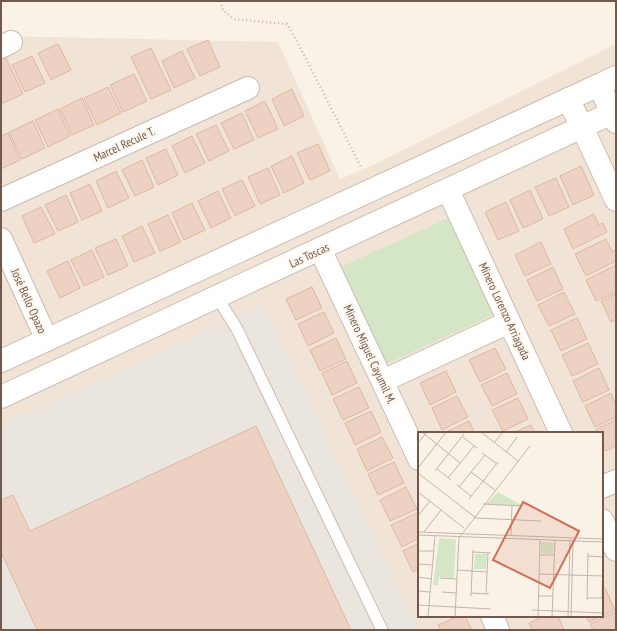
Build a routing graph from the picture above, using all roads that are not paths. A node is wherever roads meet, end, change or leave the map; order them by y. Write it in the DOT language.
graph roads {
  1 [pos="607,81"];
  2 [pos="248,88"];
  3 [pos="568,99"];
  4 [pos="615,115"];
  5 [pos="582,127"];
  6 [pos="448,190"];
  7 [pos="1,200"];
  8 [pos="616,200"];
  9 [pos="1,239"];
  10 [pos="320,249"];
  11 [pos="217,297"];
  12 [pos="509,322"];
  13 [pos="47,340"];
  14 [pos="1,362"];
  15 [pos="383,381"];
  16 [pos="1,397"];
  17 [pos="561,432"];
  18 [pos="418,457"];
  19 [pos="616,481"];
  20 [pos="603,487"];
  21 [pos="603,522"];
  22 [pos="616,550"];
  23 [pos="492,617"];
  24 [pos="382,630"];
  25 [pos="498,630"];
  1 -- 3 [label="street"];
  1 -- 4 [label="street"];
  2 -- 7 [label="street, Marcel Recule T."];
  3 -- 5 [label="street"];
  3 -- 13 [label="street"];
  4 -- 5 [label="street, Las Toscas"];
  5 -- 6 [label="street, Las Toscas"];
  5 -- 8 [label="street"];
  6 -- 10 [label="street, Las Toscas"];
  6 -- 12 [label="street, Minero Lorenzo Arriagada"];
  9 -- 13 [label="street, José Bello Opazo"];
  10 -- 11 [label="street, Las Toscas"];
  10 -- 15 [label="street, Minero Miguel Cayumil M."];
  11 -- 16 [label="street, Las Toscas"];
  11 -- 24 [label="lane"];
  12 -- 15 [label="street"];
  12 -- 17 [label="street, Minero Lorenzo Arriagada"];
  13 -- 14 [label="street"];
  15 -- 18 [label="street, Minero Miguel Cayumil M."];
  19 -- 20 [label="street"];
  21 -- 22 [label="street"];
  23 -- 25 [label="street"];
}
